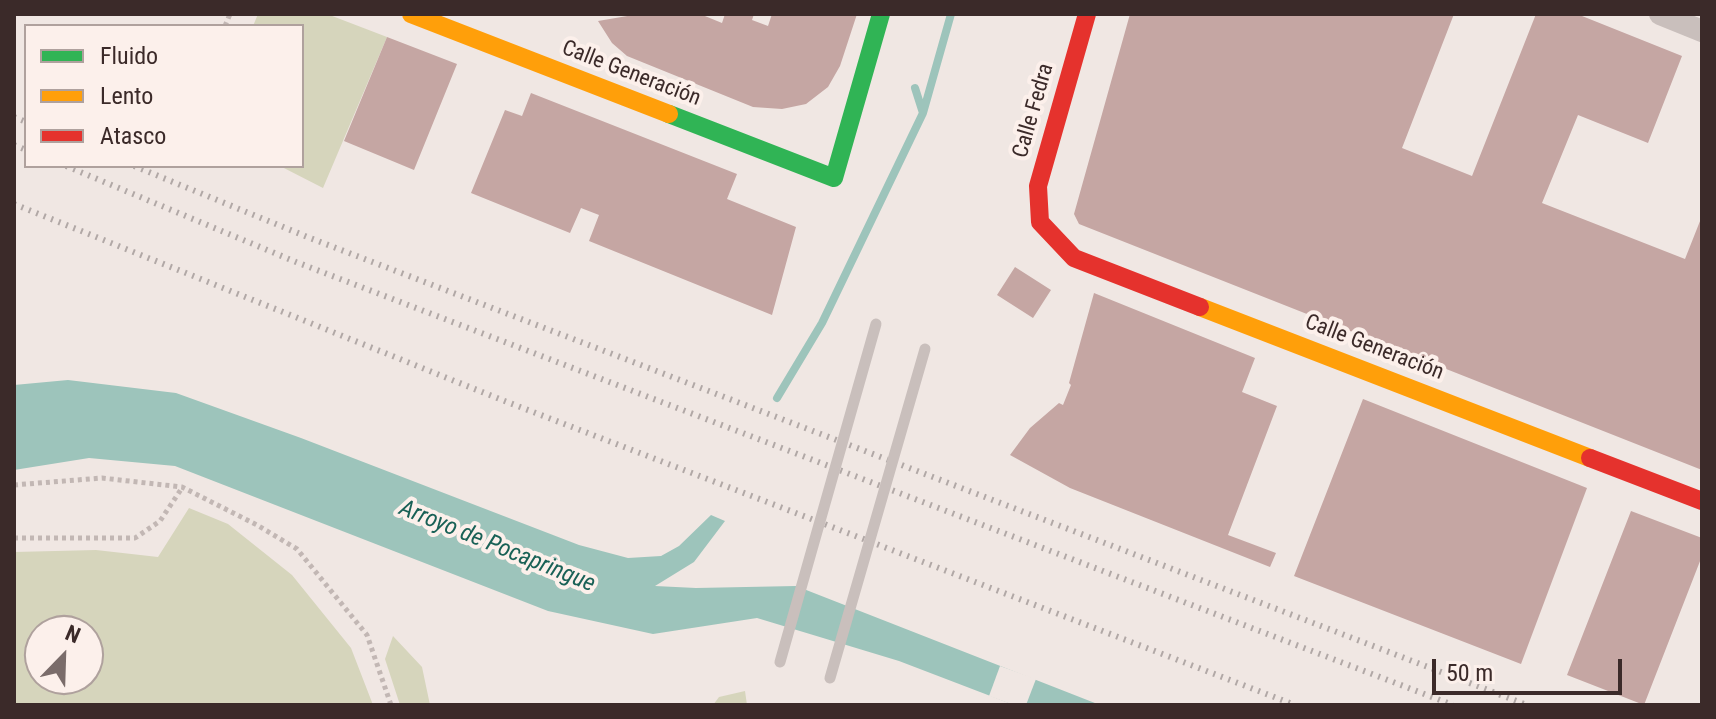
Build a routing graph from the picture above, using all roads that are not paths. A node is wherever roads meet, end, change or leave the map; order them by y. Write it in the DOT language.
graph roads {
  1 [pos="411,14"];
  2 [pos="881,14"];
  3 [pos="1087,14"];
  4 [pos="1660,14"];
  5 [pos="1702,31"];
  6 [pos="1040,222"];
  7 [pos="876,324"];
  8 [pos="925,349"];
  9 [pos="1702,501"];
  10 [pos="780,662"];
  11 [pos="830,678"];
  1 -- 2 [label="street, Calle Generación"];
  3 -- 6 [label="street, Calle Fedra"];
  4 -- 5 [label="street"];
  6 -- 9 [label="street, Calle Generación"];
  7 -- 10 [label="lane, bridge"];
  8 -- 11 [label="lane, bridge"];
}
